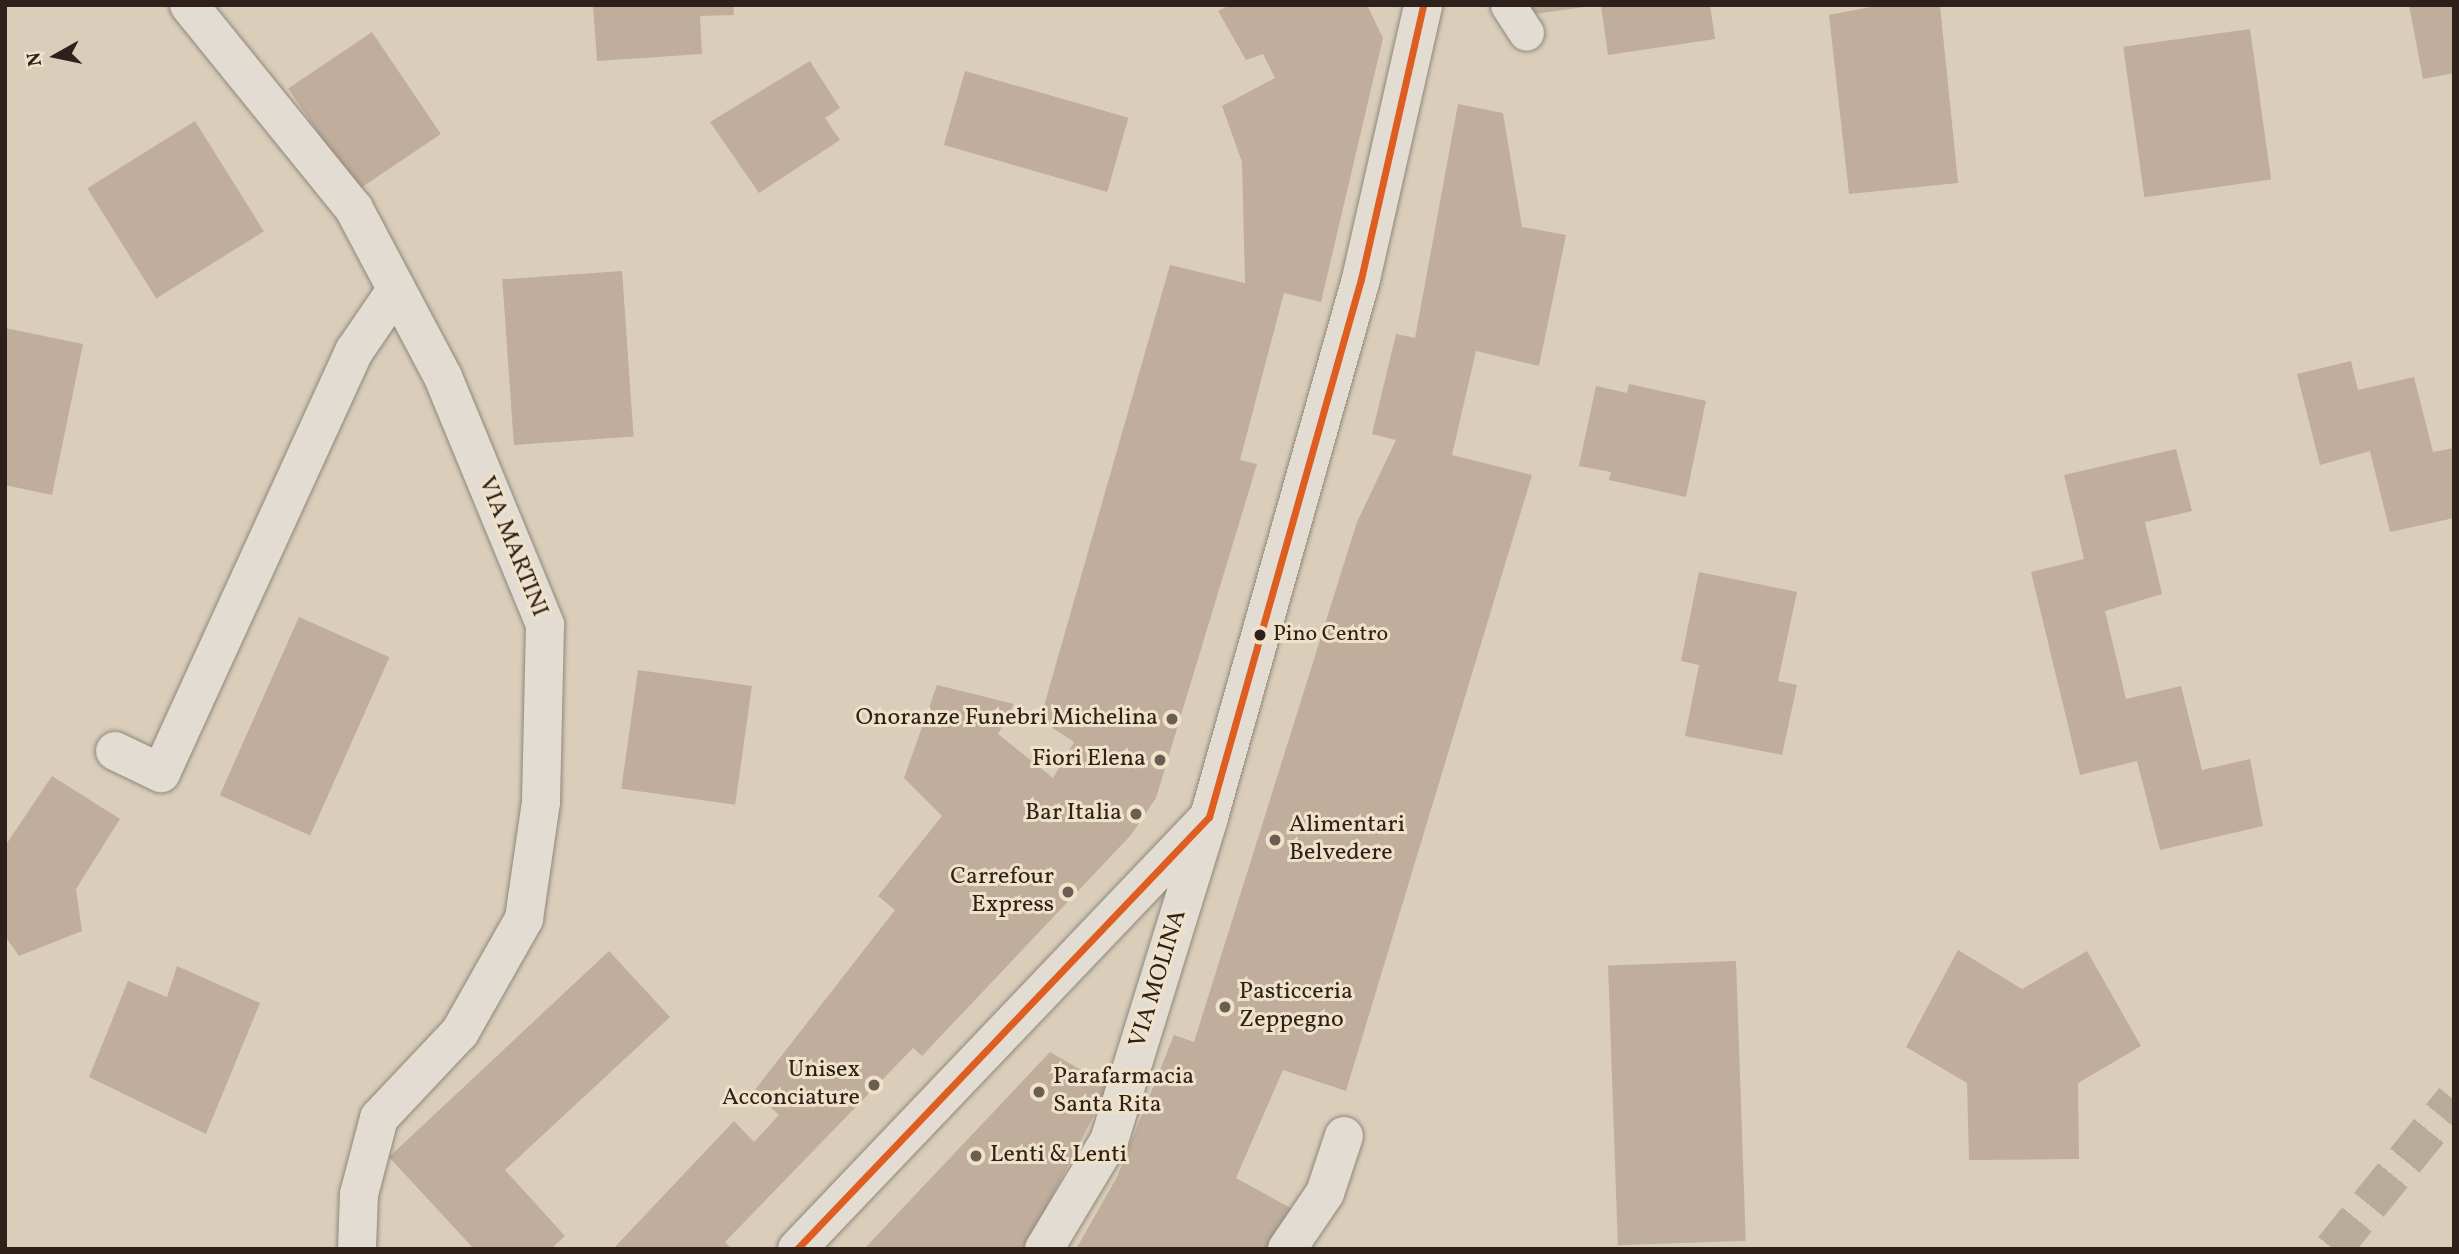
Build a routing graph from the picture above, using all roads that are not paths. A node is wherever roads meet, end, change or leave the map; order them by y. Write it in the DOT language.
graph roads {
  1 [pos="189,5"];
  2 [pos="1423,5"];
  3 [pos="396,290"];
  4 [pos="115,751"];
  5 [pos="1209,817"];
  6 [pos="1344,1136"];
  7 [pos="357,1249"];
  8 [pos="797,1249"];
  9 [pos="1044,1249"];
  10 [pos="1287,1249"];
  1 -- 3 [label="street, VIA MARTINI"];
  2 -- 5 [label="street, VIA MOLINA"];
  3 -- 4 [label="street"];
  3 -- 7 [label="street, VIA MARTINI"];
  5 -- 8 [label="street"];
  5 -- 9 [label="street, VIA MOLINA"];
  6 -- 10 [label="street"];
}
